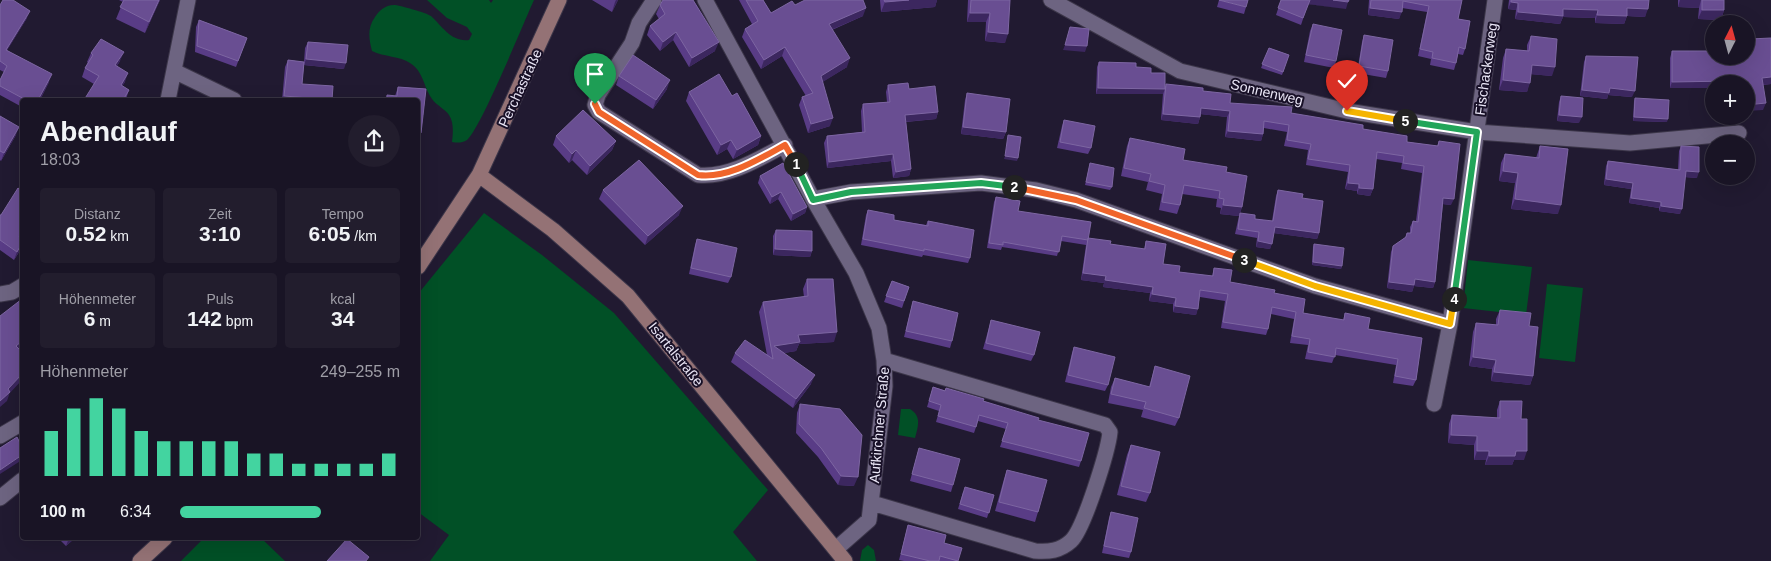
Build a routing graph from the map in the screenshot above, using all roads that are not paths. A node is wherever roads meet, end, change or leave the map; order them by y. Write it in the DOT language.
graph roads {
  1 [pos="188,0"];
  2 [pos="559,0"];
  3 [pos="654,0"];
  4 [pos="705,0"];
  5 [pos="1051,0"];
  6 [pos="1495,0"];
  7 [pos="174,71"];
  8 [pos="168,98"];
  9 [pos="230,98"];
  10 [pos="1477,132"];
  11 [pos="1738,133"];
  12 [pos="785,145"];
  13 [pos="479,175"];
  14 [pos="813,200"];
  15 [pos="420,265"];
  16 [pos="20,287"];
  17 [pos="0,294"];
  18 [pos="1450,324"];
  19 [pos="884,360"];
  20 [pos="1434,404"];
  21 [pos="20,424"];
  22 [pos="0,436"];
  23 [pos="20,482"];
  24 [pos="0,498"];
  25 [pos="872,503"];
  26 [pos="163,540"];
  27 [pos="840,555"];
  28 [pos="140,561"];
  1 -- 7 [label="street"];
  2 -- 13 [label="main road, Perchastraße"];
  3 -- 12 [label="street"];
  4 -- 12 [label="street, Aufkirchner Straße"];
  5 -- 10 [label="street, Sonnenweg"];
  6 -- 10 [label="street, Fischackerweg"];
  7 -- 8 [label="street"];
  7 -- 9 [label="street"];
  10 -- 11 [label="street, Sonnenweg"];
  10 -- 18 [label="street, Fischackerweg"];
  12 -- 14 [label="street, Aufkirchner Straße"];
  13 -- 15 [label="main road, Perchastraße"];
  13 -- 27 [label="main road, Isartalstraße"];
  14 -- 18 [label="street"];
  14 -- 19 [label="street, Aufkirchner Straße"];
  16 -- 17 [label="street"];
  18 -- 20 [label="street, Fischackerweg"];
  19 -- 25 [label="street, Aufkirchner Straße"];
  19 -- 25 [label="street"];
  21 -- 22 [label="street"];
  23 -- 24 [label="street"];
  25 -- 27 [label="street, Aufkirchner Straße"];
  26 -- 28 [label="main road"];
}
